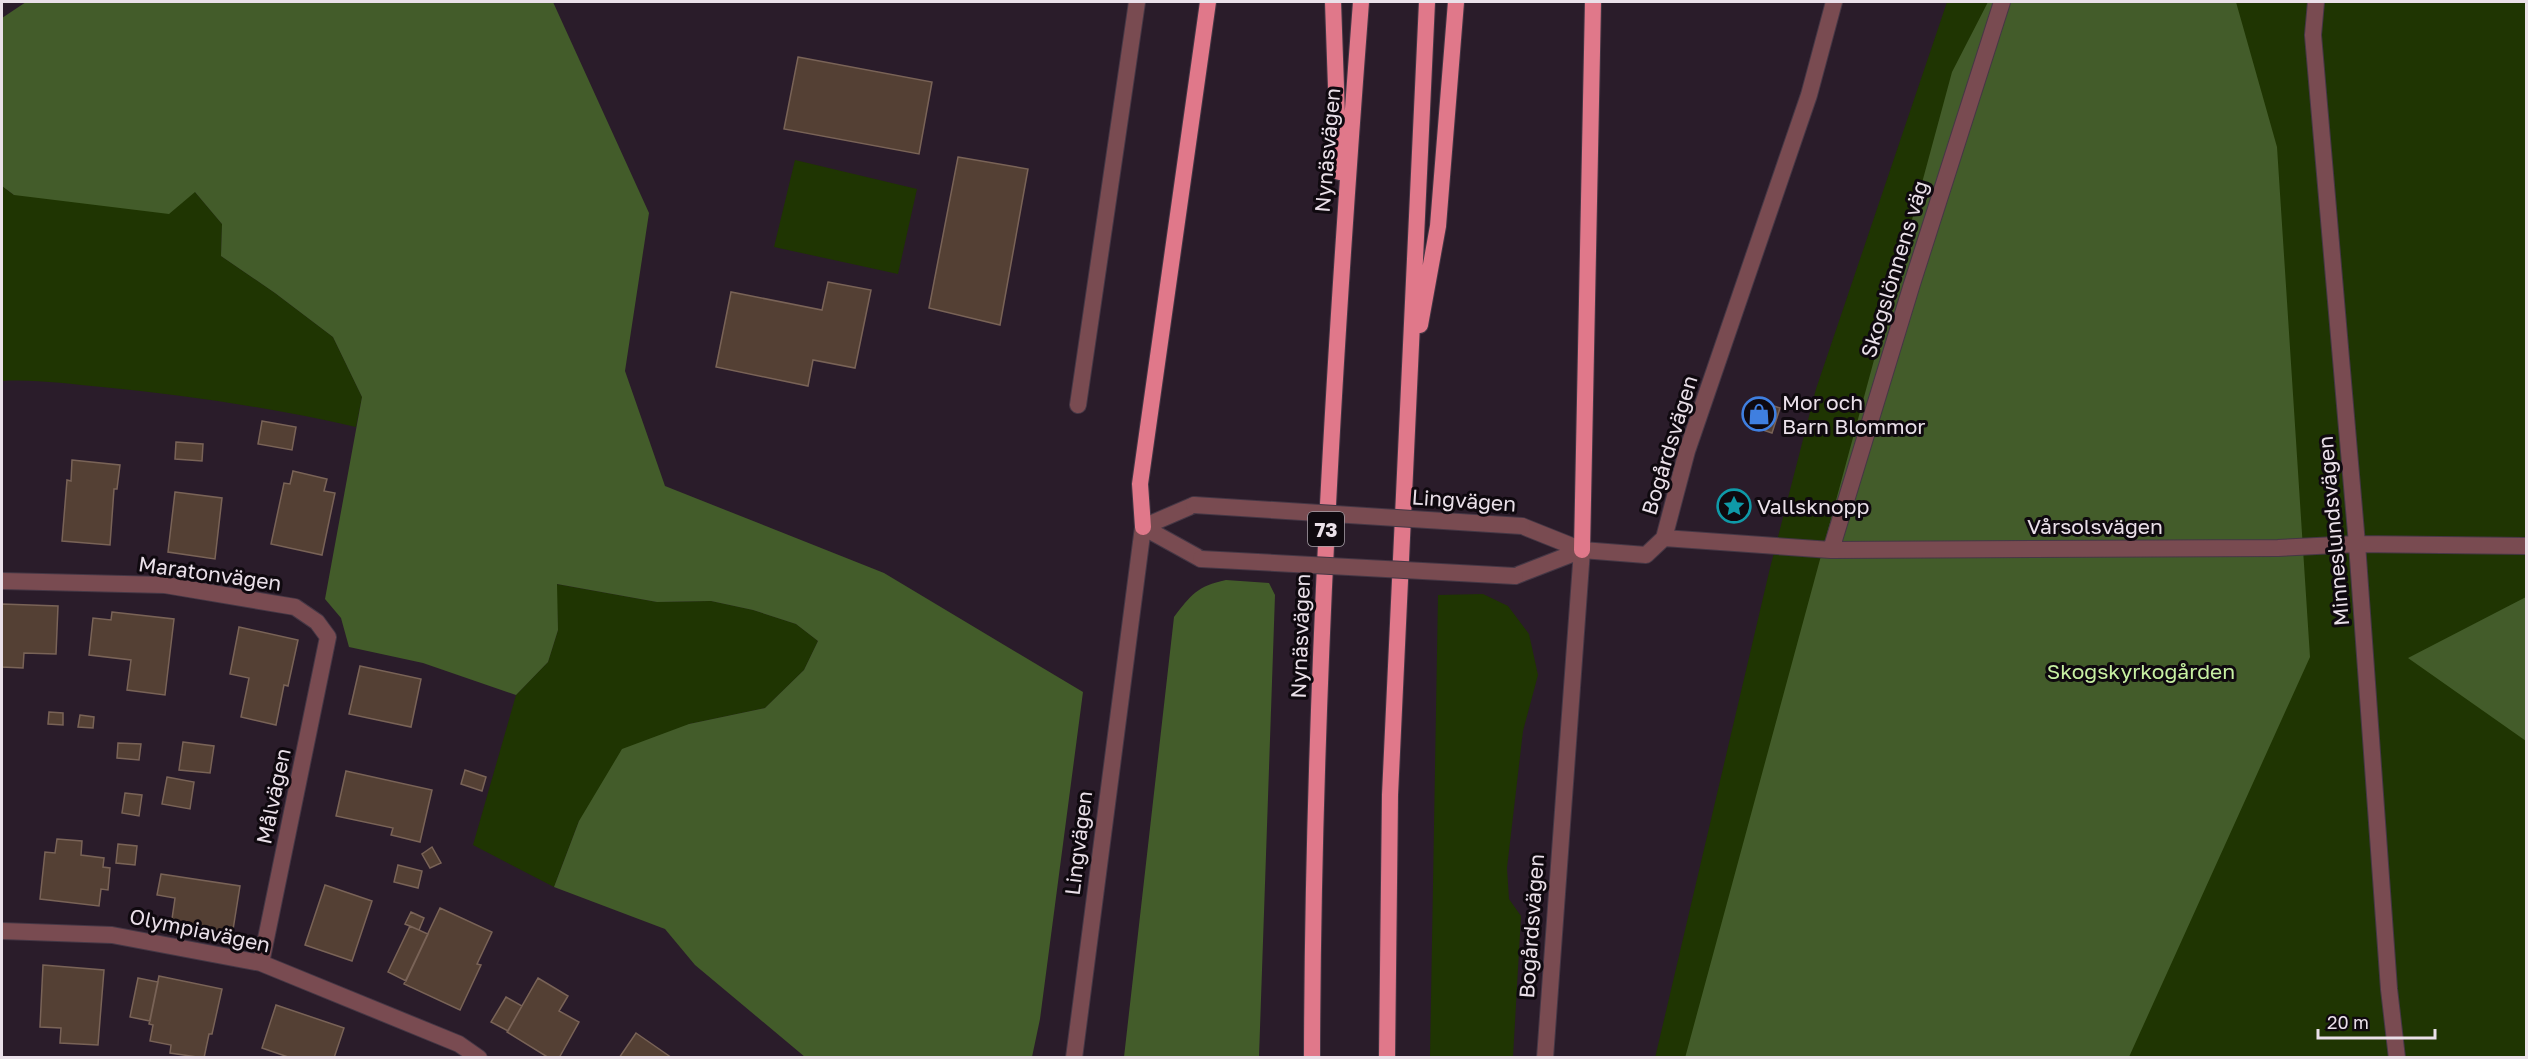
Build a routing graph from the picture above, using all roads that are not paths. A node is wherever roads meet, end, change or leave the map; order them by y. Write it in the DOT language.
graph roads {
  1 [pos="1137,2"];
  2 [pos="1208,2"];
  3 [pos="1333,2"];
  4 [pos="1361,2"];
  5 [pos="1427,2"];
  6 [pos="1456,2"];
  7 [pos="1593,2"];
  8 [pos="1834,2"];
  9 [pos="2002,2"];
  10 [pos="2316,2"];
  11 [pos="1341,254"];
  12 [pos="1408,385"];
  13 [pos="1078,405"];
  14 [pos="1143,527"];
  15 [pos="1664,537"];
  16 [pos="2357,544"];
  17 [pos="2526,546"];
  18 [pos="1582,550"];
  19 [pos="1831,550"];
  20 [pos="2,581"];
  21 [pos="328,637"];
  22 [pos="2,931"];
  23 [pos="261,963"];
  24 [pos="479,1058"];
  25 [pos="1074,1058"];
  26 [pos="1312,1058"];
  27 [pos="1387,1058"];
  28 [pos="1545,1058"];
  29 [pos="2397,1058"];
  1 -- 13 [label="street"];
  2 -- 14 [label="highway"];
  3 -- 11 [label="highway"];
  4 -- 11 [label="highway, Nynäsvägen / 73"];
  5 -- 12 [label="highway"];
  6 -- 12 [label="highway"];
  7 -- 18 [label="highway"];
  8 -- 15 [label="street, Bogårdsvägen"];
  9 -- 19 [label="street, Skogslönnens väg"];
  10 -- 16 [label="street, Minneslundsvägen"];
  11 -- 26 [label="highway, Nynäsvägen / 73"];
  12 -- 27 [label="highway"];
  14 -- 18 [label="street, Lingvägen, bridge"];
  14 -- 18 [label="street, bridge"];
  14 -- 25 [label="street, Lingvägen"];
  15 -- 18 [label="street, Bogårdsvägen"];
  15 -- 19 [label="street, Vårsolsvägen"];
  16 -- 17 [label="street, Vårsolsvägen"];
  16 -- 19 [label="street, Vårsolsvägen"];
  16 -- 29 [label="street, Minneslundsvägen"];
  18 -- 28 [label="street, Bogårdsvägen"];
  20 -- 21 [label="street, Maratonvägen"];
  21 -- 23 [label="street, Målvägen"];
  22 -- 23 [label="street, Olympiavägen"];
  23 -- 24 [label="street, Olympiavägen"];
}
